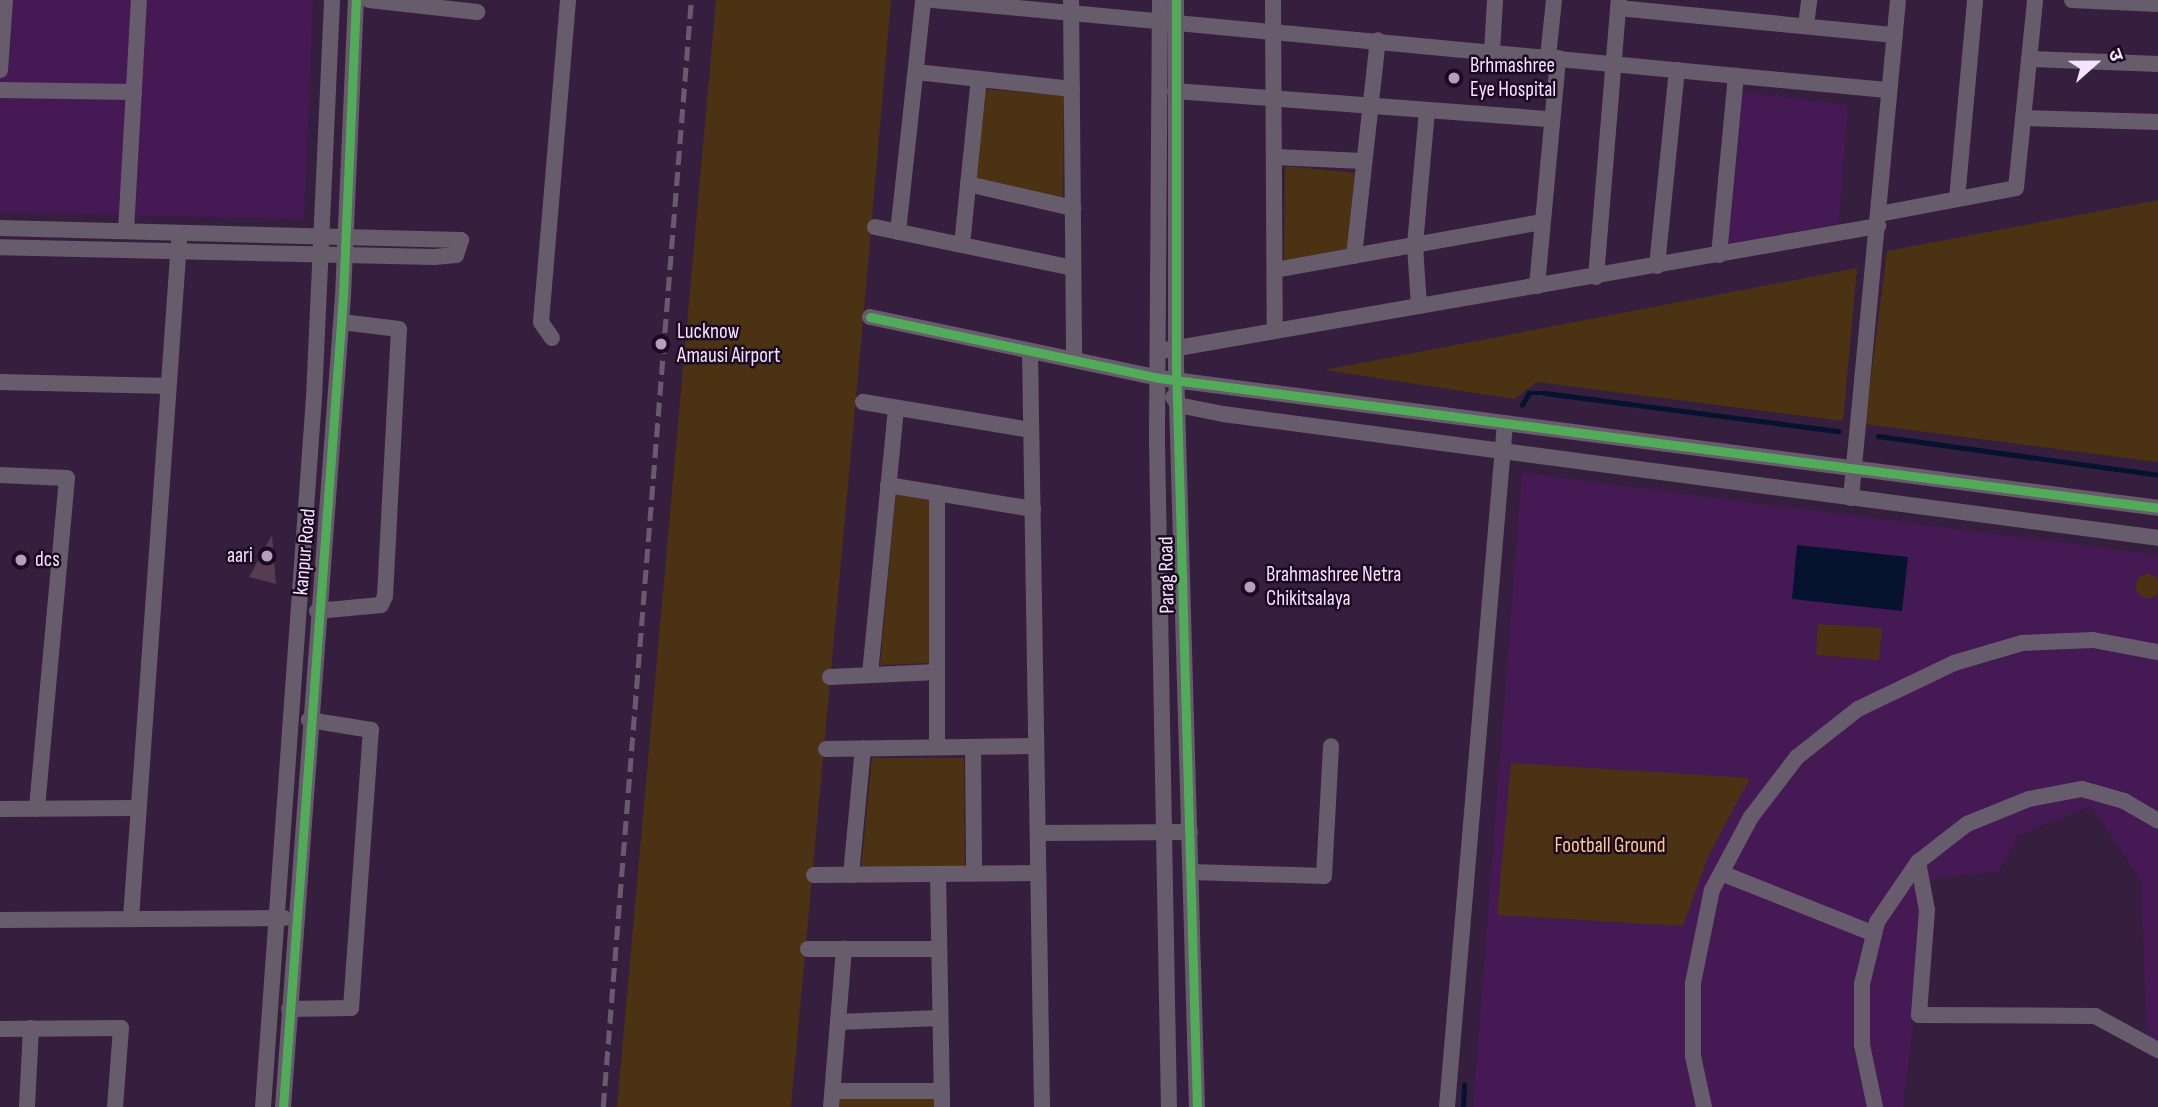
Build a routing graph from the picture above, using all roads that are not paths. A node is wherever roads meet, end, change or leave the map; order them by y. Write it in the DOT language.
graph roads {
  1 [pos="5,0"];
  2 [pos="139,0"];
  3 [pos="332,0"];
  4 [pos="356,0"];
  5 [pos="369,0"];
  6 [pos="568,0"];
  7 [pos="923,0"];
  8 [pos="933,0"];
  9 [pos="1160,0"];
  10 [pos="1176,0"];
  11 [pos="1273,0"];
  12 [pos="1495,0"];
  13 [pos="1554,0"];
  14 [pos="1809,0"];
  15 [pos="1898,0"];
  16 [pos="1975,0"];
  17 [pos="2035,0"];
  18 [pos="2072,0"];
  19 [pos="1619,4"];
  20 [pos="2158,4"];
  21 [pos="1676,7"];
  22 [pos="1071,8"];
  23 [pos="477,12"];
  24 [pos="1168,23"];
  25 [pos="1806,26"];
  26 [pos="1274,30"];
  27 [pos="1895,35"];
  28 [pos="1378,40"];
  29 [pos="1492,52"];
  30 [pos="1553,57"];
  31 [pos="2029,59"];
  32 [pos="1612,64"];
  33 [pos="2158,64"];
  34 [pos="0,70"];
  35 [pos="1677,70"];
  36 [pos="916,72"];
  37 [pos="1735,76"];
  38 [pos="979,79"];
  39 [pos="1072,89"];
  40 [pos="0,90"];
  41 [pos="1887,90"];
  42 [pos="1175,91"];
  43 [pos="134,92"];
  44 [pos="1275,101"];
  45 [pos="1371,106"];
  46 [pos="1427,111"];
  47 [pos="2023,118"];
  48 [pos="1550,119"];
  49 [pos="2158,122"];
  50 [pos="1275,157"];
  51 [pos="1363,160"];
  52 [pos="968,184"];
  53 [pos="1957,199"];
  54 [pos="1073,208"];
  55 [pos="1878,220"];
  56 [pos="1542,222"];
  57 [pos="875,227"];
  58 [pos="0,228"];
  59 [pos="126,231"];
  60 [pos="179,232"];
  61 [pos="898,232"];
  62 [pos="322,235"];
  63 [pos="346,236"];
  64 [pos="962,245"];
  65 [pos="1415,245"];
  66 [pos="0,247"];
  67 [pos="178,251"];
  68 [pos="321,254"];
  69 [pos="345,255"];
  70 [pos="1719,255"];
  71 [pos="1354,256"];
  72 [pos="1657,266"];
  73 [pos="1073,268"];
  74 [pos="1275,270"];
  75 [pos="1596,277"];
  76 [pos="1537,286"];
  77 [pos="1419,306"];
  78 [pos="870,317"];
  79 [pos="341,322"];
  80 [pos="1275,331"];
  81 [pos="552,338"];
  82 [pos="1168,349"];
  83 [pos="1030,351"];
  84 [pos="1074,360"];
  85 [pos="1159,378"];
  86 [pos="1177,381"];
  87 [pos="0,382"];
  88 [pos="168,386"];
  89 [pos="863,402"];
  90 [pos="1178,405"];
  91 [pos="896,408"];
  92 [pos="1505,424"];
  93 [pos="1031,430"];
  94 [pos="1503,453"];
  95 [pos="1854,469"];
  96 [pos="0,475"];
  97 [pos="888,485"];
  98 [pos="937,494"];
  99 [pos="1850,498"];
  100 [pos="2158,508"];
  101 [pos="1032,509"];
  102 [pos="2158,538"];
  103 [pos="317,611"];
  104 [pos="2158,652"];
  105 [pos="937,672"];
  106 [pos="870,674"];
  107 [pos="831,677"];
  108 [pos="309,720"];
  109 [pos="1036,746"];
  110 [pos="1331,746"];
  111 [pos="937,747"];
  112 [pos="973,747"];
  113 [pos="826,749"];
  114 [pos="863,749"];
  115 [pos="37,808"];
  116 [pos="136,808"];
  117 [pos="0,809"];
  118 [pos="2158,821"];
  119 [pos="1163,832"];
  120 [pos="1190,832"];
  121 [pos="1038,833"];
  122 [pos="1918,862"];
  123 [pos="1191,872"];
  124 [pos="974,873"];
  125 [pos="1038,873"];
  126 [pos="1721,873"];
  127 [pos="938,874"];
  128 [pos="851,875"];
  129 [pos="814,876"];
  130 [pos="277,917"];
  131 [pos="131,918"];
  132 [pos="0,919"];
  133 [pos="295,919"];
  134 [pos="1874,934"];
  135 [pos="939,948"];
  136 [pos="808,949"];
  137 [pos="844,949"];
  138 [pos="289,1009"];
  139 [pos="940,1018"];
  140 [pos="838,1022"];
  141 [pos="0,1028"];
  142 [pos="31,1028"];
  143 [pos="2158,1050"];
  144 [pos="832,1099"];
  145 [pos="942,1099"];
  146 [pos="27,1107"];
  147 [pos="115,1107"];
  148 [pos="263,1107"];
  149 [pos="283,1107"];
  150 [pos="1042,1107"];
  151 [pos="1169,1107"];
  152 [pos="1197,1107"];
  153 [pos="1447,1107"];
  154 [pos="1704,1107"];
  155 [pos="1875,1107"];
  1 -- 34 [label="street"];
  2 -- 43 [label="street"];
  3 -- 62 [label="street"];
  4 -- 63 [label="street, kanpur Road"];
  5 -- 23 [label="street"];
  6 -- 81 [label="street"];
  7 -- 36 [label="street"];
  8 -- 22 [label="street"];
  9 -- 24 [label="street, Parag Road"];
  10 -- 24 [label="street, Parag Road"];
  11 -- 26 [label="street"];
  12 -- 29 [label="street"];
  13 -- 30 [label="street"];
  14 -- 25 [label="street"];
  15 -- 27 [label="street"];
  16 -- 53 [label="street"];
  17 -- 31 [label="street"];
  18 -- 20 [label="street"];
  19 -- 21 [label="street"];
  19 -- 32 [label="street"];
  21 -- 25 [label="street"];
  22 -- 24 [label="street"];
  22 -- 39 [label="street"];
  24 -- 26 [label="street"];
  24 -- 42 [label="street, Parag Road"];
  24 -- 82 [label="street, Parag Road"];
  25 -- 27 [label="street"];
  26 -- 28 [label="street"];
  26 -- 44 [label="street"];
  27 -- 41 [label="street"];
  28 -- 29 [label="street"];
  28 -- 45 [label="street"];
  29 -- 30 [label="street"];
  30 -- 32 [label="street"];
  30 -- 48 [label="street"];
  31 -- 33 [label="street"];
  31 -- 47 [label="street"];
  32 -- 35 [label="street"];
  32 -- 75 [label="street"];
  35 -- 37 [label="street"];
  35 -- 72 [label="street"];
  36 -- 38 [label="street"];
  36 -- 61 [label="street"];
  37 -- 41 [label="street"];
  37 -- 70 [label="street"];
  38 -- 39 [label="street"];
  38 -- 52 [label="street"];
  39 -- 54 [label="street"];
  40 -- 43 [label="street"];
  41 -- 55 [label="street"];
  42 -- 44 [label="street"];
  42 -- 82 [label="street, Parag Road"];
  43 -- 59 [label="street"];
  44 -- 45 [label="street"];
  44 -- 50 [label="street"];
  45 -- 46 [label="street"];
  45 -- 51 [label="street"];
  46 -- 48 [label="street"];
  46 -- 65 [label="street"];
  47 -- 49 [label="street"];
  47 -- 53 [label="street"];
  48 -- 56 [label="street"];
  50 -- 51 [label="street"];
  50 -- 74 [label="street"];
  51 -- 71 [label="street"];
  52 -- 54 [label="street"];
  52 -- 64 [label="street"];
  53 -- 55 [label="street"];
  54 -- 73 [label="street"];
  55 -- 70 [label="street"];
  55 -- 95 [label="street"];
  56 -- 65 [label="street"];
  56 -- 76 [label="street"];
  57 -- 61 [label="street"];
  58 -- 59 [label="street"];
  59 -- 60 [label="street"];
  60 -- 62 [label="street"];
  60 -- 67 [label="street"];
  61 -- 64 [label="street"];
  62 -- 63 [label="street"];
  62 -- 68 [label="street"];
  63 -- 69 [label="street, kanpur Road"];
  63 -- 69 [label="street"];
  64 -- 73 [label="street"];
  65 -- 71 [label="street"];
  65 -- 77 [label="street"];
  66 -- 67 [label="street"];
  67 -- 68 [label="street"];
  67 -- 88 [label="street"];
  68 -- 69 [label="street"];
  68 -- 130 [label="street"];
  69 -- 79 [label="street, kanpur Road"];
  70 -- 72 [label="street"];
  71 -- 74 [label="street"];
  72 -- 75 [label="street"];
  73 -- 84 [label="street"];
  74 -- 80 [label="street"];
  75 -- 76 [label="street"];
  76 -- 77 [label="street"];
  77 -- 80 [label="street"];
  78 -- 83 [label="street"];
  79 -- 103 [label="street, kanpur Road"];
  79 -- 103 [label="street"];
  80 -- 82 [label="street"];
  82 -- 85 [label="street, Parag Road"];
  82 -- 86 [label="street, Parag Road"];
  83 -- 84 [label="street"];
  83 -- 93 [label="street"];
  84 -- 85 [label="street"];
  85 -- 86 [label="street"];
  85 -- 90 [label="street"];
  85 -- 119 [label="street, Parag Road"];
  86 -- 90 [label="street, Parag Road"];
  86 -- 92 [label="street"];
  87 -- 88 [label="street"];
  88 -- 116 [label="street"];
  89 -- 91 [label="street"];
  90 -- 94 [label="street"];
  90 -- 120 [label="street, Parag Road"];
  91 -- 93 [label="street"];
  91 -- 97 [label="street"];
  92 -- 94 [label="street"];
  92 -- 95 [label="street"];
  93 -- 101 [label="street"];
  94 -- 99 [label="street"];
  94 -- 153 [label="street"];
  95 -- 99 [label="street"];
  95 -- 100 [label="street"];
  96 -- 115 [label="street"];
  97 -- 98 [label="street"];
  97 -- 106 [label="street"];
  98 -- 101 [label="street"];
  98 -- 105 [label="street"];
  99 -- 102 [label="street"];
  101 -- 109 [label="street"];
  103 -- 108 [label="street, kanpur Road"];
  104 -- 126 [label="street"];
  105 -- 106 [label="street"];
  105 -- 111 [label="street"];
  106 -- 107 [label="street"];
  108 -- 133 [label="street, kanpur Road"];
  108 -- 138 [label="street"];
  109 -- 112 [label="street"];
  109 -- 121 [label="street"];
  110 -- 123 [label="street"];
  111 -- 112 [label="street"];
  111 -- 114 [label="street"];
  112 -- 124 [label="street"];
  113 -- 114 [label="street"];
  114 -- 128 [label="street"];
  115 -- 116 [label="street"];
  115 -- 117 [label="street"];
  116 -- 131 [label="street"];
  118 -- 122 [label="street"];
  119 -- 120 [label="street"];
  119 -- 121 [label="street"];
  119 -- 151 [label="street, Parag Road"];
  120 -- 123 [label="street, Parag Road"];
  121 -- 125 [label="street"];
  122 -- 134 [label="street"];
  122 -- 143 [label="street"];
  123 -- 152 [label="street, Parag Road"];
  124 -- 125 [label="street"];
  124 -- 127 [label="street"];
  125 -- 150 [label="street"];
  126 -- 134 [label="street"];
  126 -- 154 [label="street"];
  127 -- 128 [label="street"];
  127 -- 135 [label="street"];
  128 -- 129 [label="street"];
  130 -- 131 [label="street"];
  130 -- 133 [label="street"];
  130 -- 148 [label="street"];
  131 -- 132 [label="street"];
  133 -- 138 [label="street, kanpur Road"];
  134 -- 155 [label="street"];
  135 -- 137 [label="street"];
  135 -- 139 [label="street"];
  136 -- 137 [label="street"];
  137 -- 140 [label="street"];
  138 -- 149 [label="street, kanpur Road"];
  139 -- 140 [label="street"];
  139 -- 145 [label="street"];
  140 -- 144 [label="street"];
  141 -- 142 [label="street"];
  142 -- 146 [label="street"];
  142 -- 147 [label="street"];
  144 -- 145 [label="street"];
}
